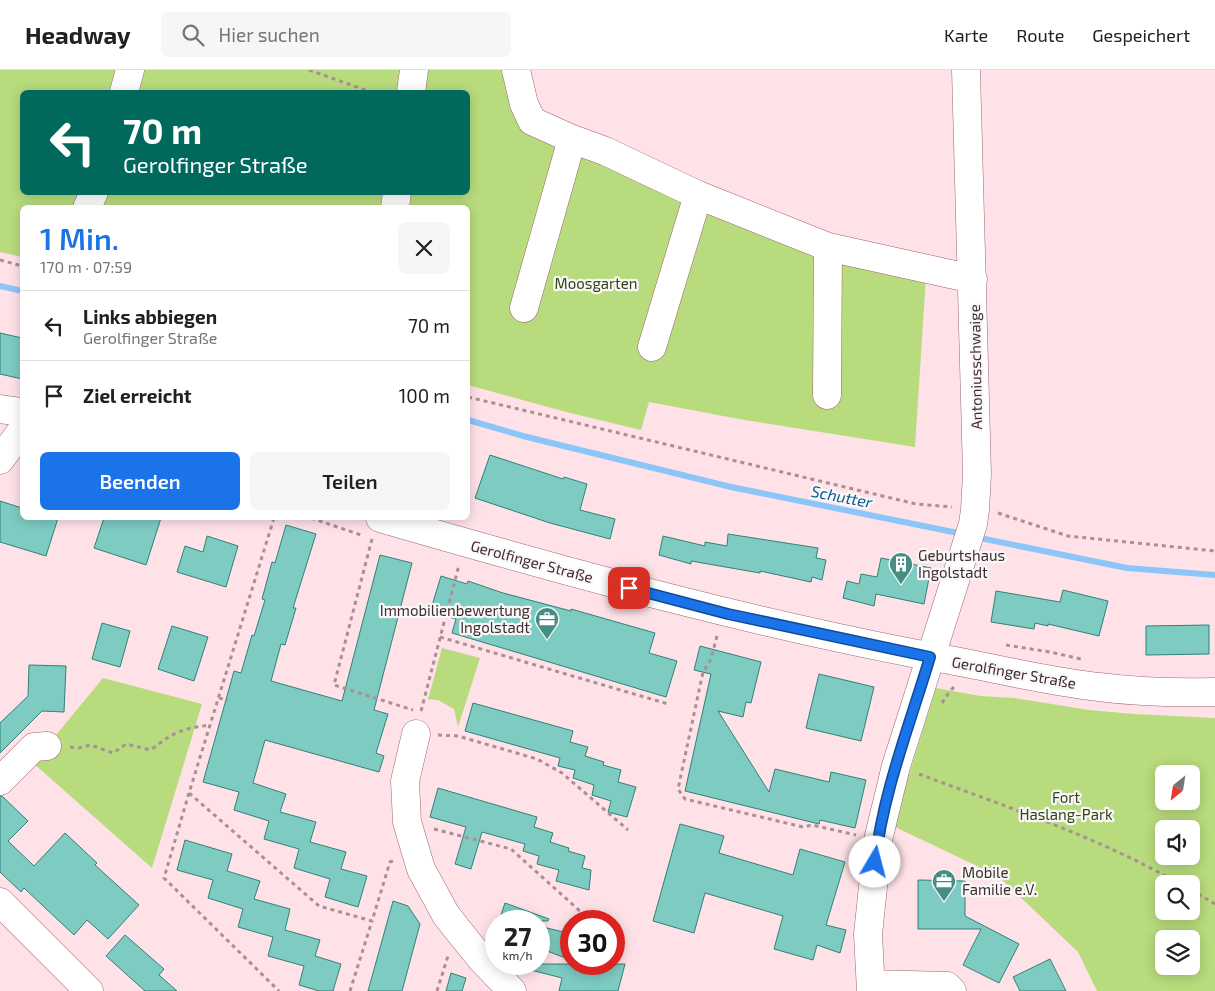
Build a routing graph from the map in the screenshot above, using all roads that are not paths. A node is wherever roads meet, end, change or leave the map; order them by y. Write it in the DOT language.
graph roads {
  1 [pos="130,70"];
  2 [pos="414,70"];
  3 [pos="516,70"];
  4 [pos="966,70"];
  5 [pos="125,90"];
  6 [pos="411,90"];
  7 [pos="572,139"];
  8 [pos="698,195"];
  9 [pos="828,247"];
  10 [pos="973,279"];
  11 [pos="524,308"];
  12 [pos="652,347"];
  13 [pos="826,395"];
  14 [pos="0,409"];
  15 [pos="20,412"];
  16 [pos="20,433"];
  17 [pos="0,460"];
  18 [pos="377,525"];
  19 [pos="930,657"];
  20 [pos="1215,692"];
  21 [pos="416,734"];
  22 [pos="47,746"];
  23 [pos="0,781"];
  24 [pos="0,902"];
  25 [pos="871,988"];
  26 [pos="89,991"];
  27 [pos="512,991"];
  28 [pos="952,991"];
  1 -- 5 [label="street"];
  2 -- 6 [label="street"];
  3 -- 7 [label="street"];
  4 -- 10 [label="street, Antoniusschwaige"];
  7 -- 8 [label="street"];
  7 -- 11 [label="street"];
  8 -- 9 [label="street"];
  8 -- 12 [label="street"];
  9 -- 10 [label="street"];
  9 -- 13 [label="street"];
  10 -- 19 [label="street, Antoniusschwaige"];
  14 -- 15 [label="street"];
  16 -- 17 [label="street"];
  18 -- 19 [label="street, Gerolfinger Straße"];
  19 -- 20 [label="street, Gerolfinger Straße"];
  19 -- 25 [label="street, Antoniusschwaige"];
  21 -- 27 [label="street"];
  22 -- 23 [label="street"];
  24 -- 26 [label="street"];
  25 -- 28 [label="street"];
}
